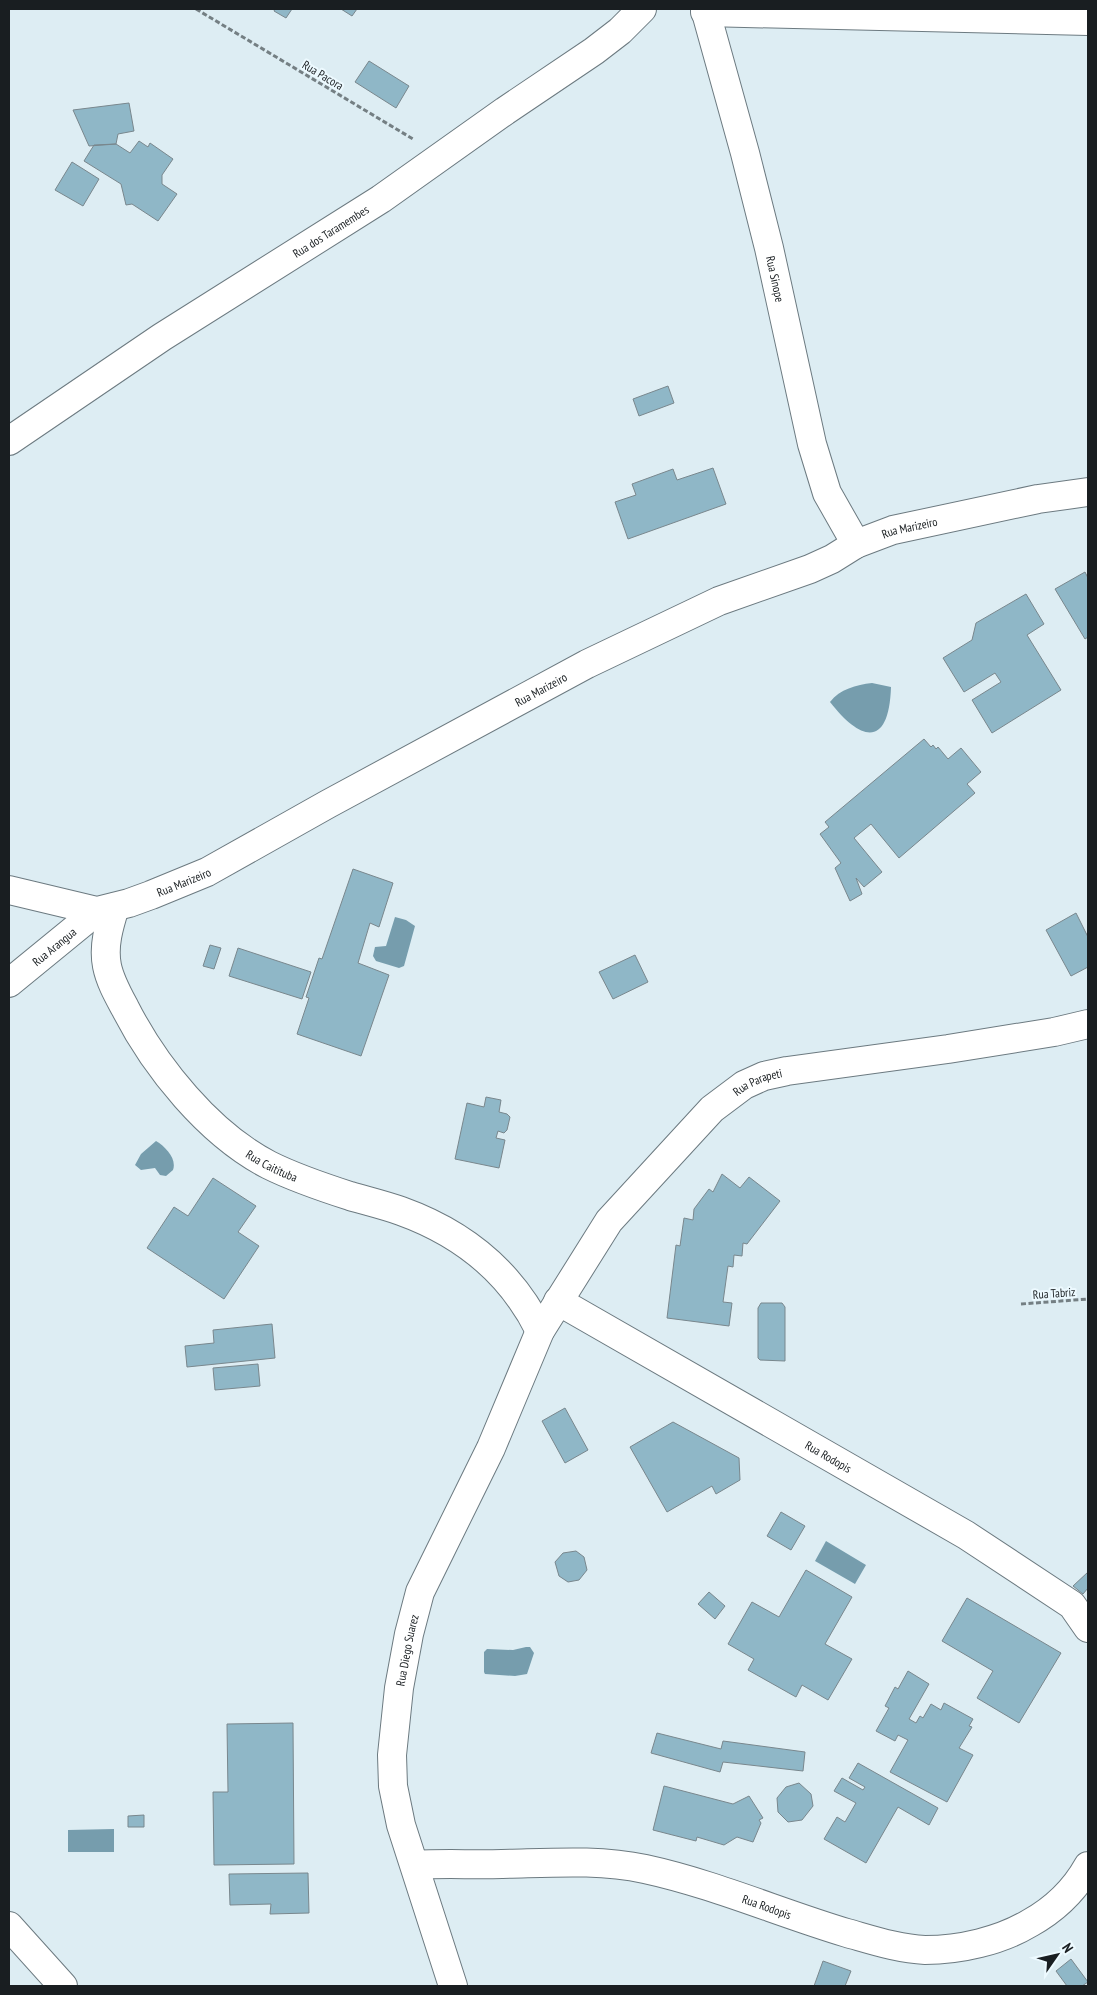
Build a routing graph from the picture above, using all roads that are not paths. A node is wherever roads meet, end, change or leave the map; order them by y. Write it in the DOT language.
graph roads {
  1 [pos="642,9"];
  2 [pos="705,10"];
  3 [pos="1088,21"];
  4 [pos="9,441"];
  5 [pos="1088,492"];
  6 [pos="856,544"];
  7 [pos="9,890"];
  8 [pos="106,909"];
  9 [pos="9,983"];
  10 [pos="1088,1024"];
  11 [pos="558,1301"];
  12 [pos="540,1332"];
  13 [pos="1088,1628"];
  14 [pos="415,1865"];
  15 [pos="1088,1866"];
  16 [pos="9,1926"];
  17 [pos="449,1974"];
  18 [pos="63,1986"];
  19 [pos="433,1986"];
  1 -- 4 [label="street, Rua dos Taramembes"];
  2 -- 3 [label="street"];
  2 -- 6 [label="street, Rua Sinope"];
  5 -- 6 [label="street, Rua Marizeiro"];
  6 -- 8 [label="street, Rua Marizeiro"];
  7 -- 8 [label="street"];
  8 -- 9 [label="street, Rua Arangua"];
  8 -- 12 [label="street, Rua Caitituba"];
  10 -- 11 [label="street, Rua Parapeti"];
  11 -- 12 [label="street, Rua Parapeti"];
  11 -- 13 [label="street, Rua Rodopis"];
  12 -- 14 [label="street, Rua Diego Suarez"];
  14 -- 15 [label="street, Rua Rodopis"];
  14 -- 17 [label="street, Rua Diego Suarez"];
  16 -- 18 [label="street"];
  17 -- 19 [label="street"];
}
